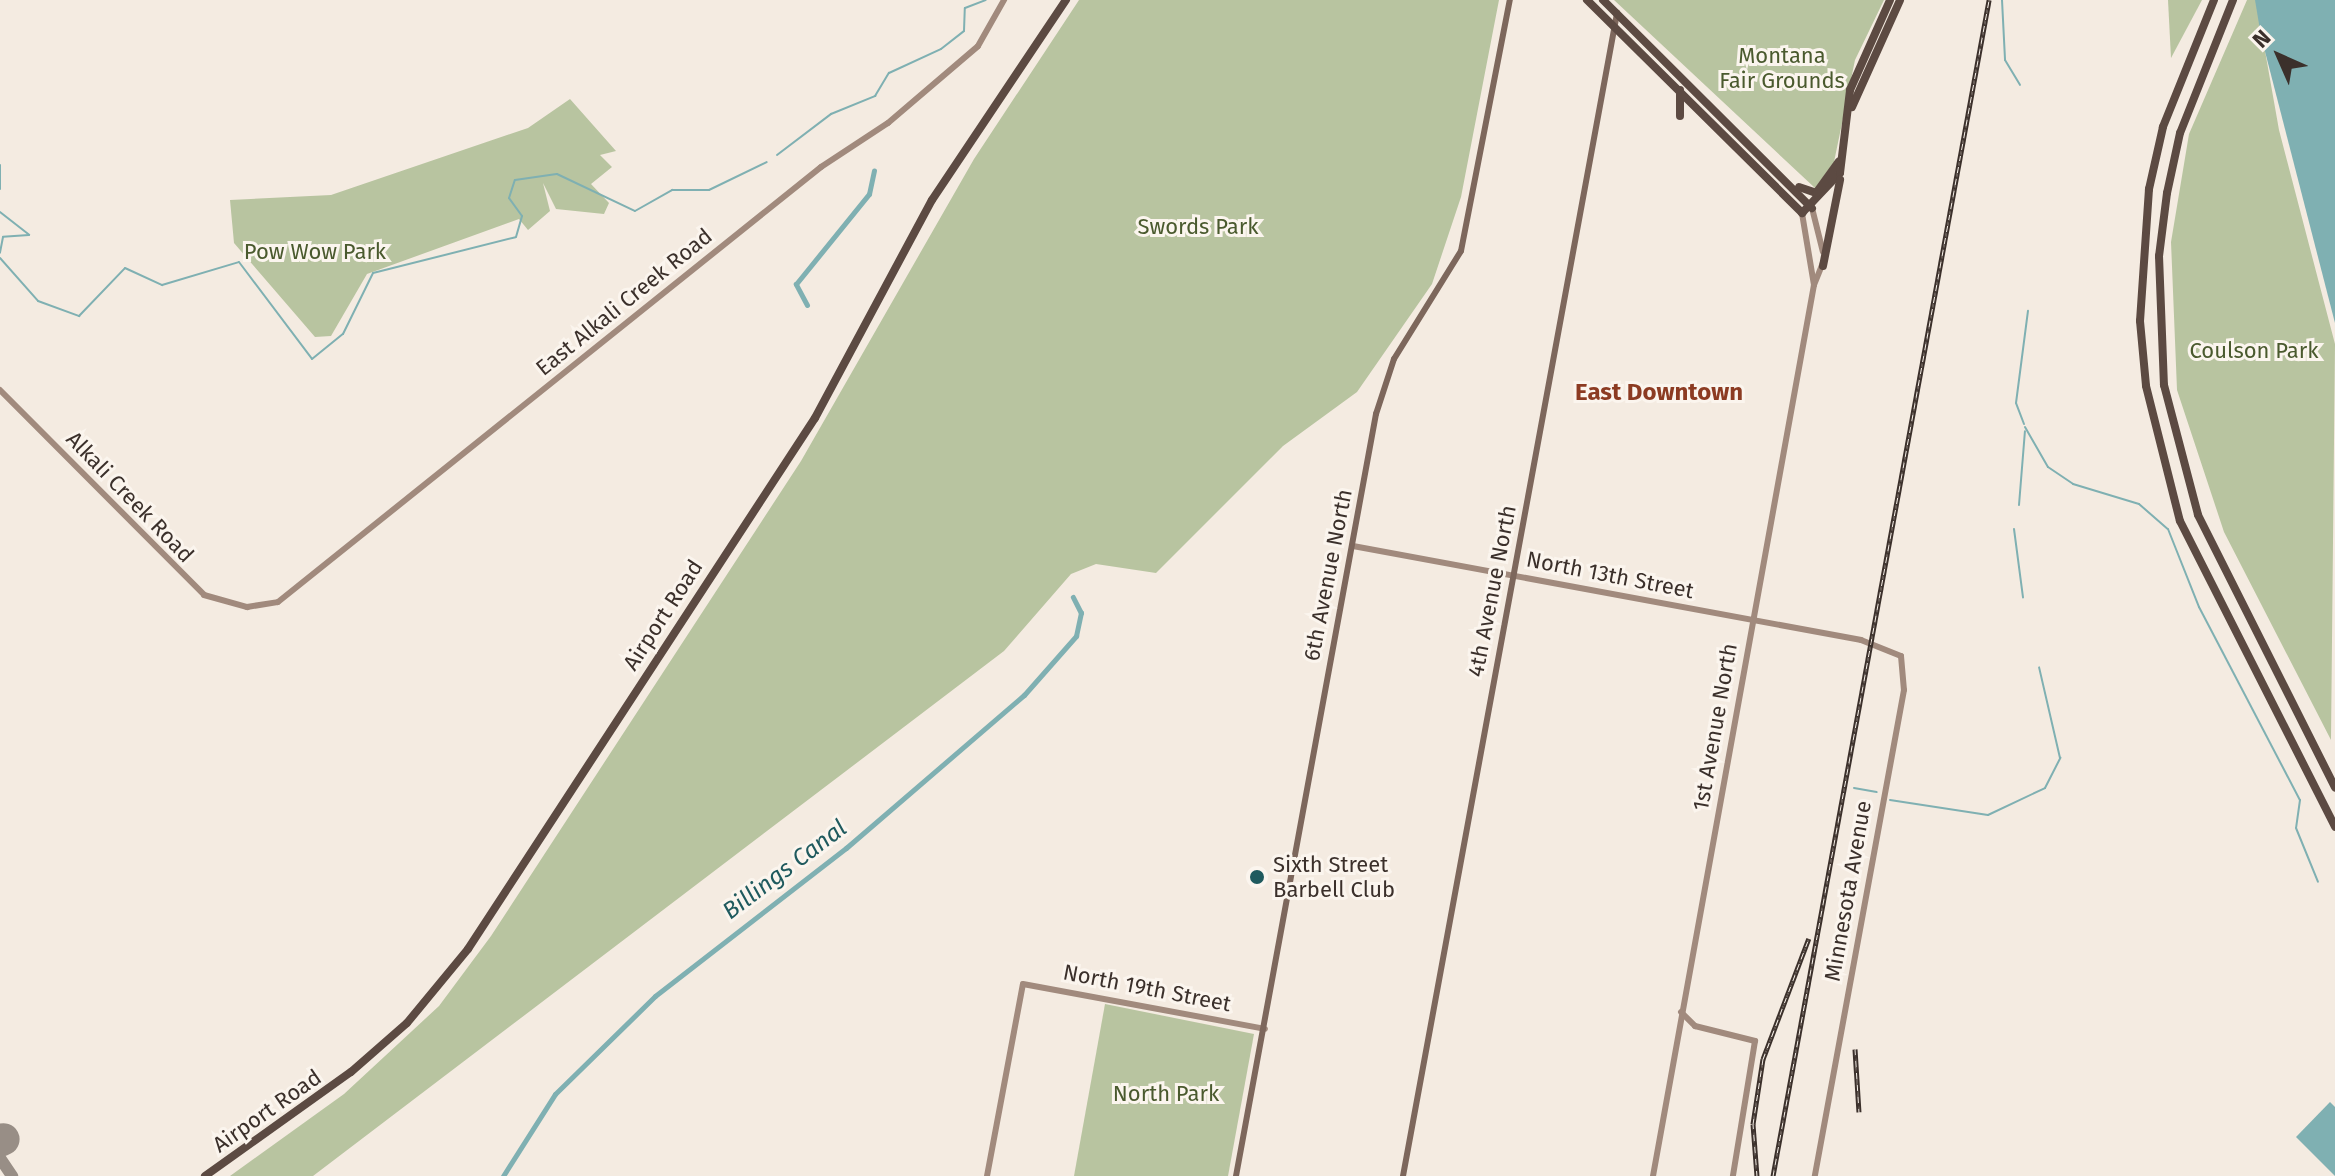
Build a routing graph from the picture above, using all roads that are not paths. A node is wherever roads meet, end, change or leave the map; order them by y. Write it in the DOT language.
graph roads {
  1 [pos="1004,0"];
  2 [pos="1066,0"];
  3 [pos="1510,0"];
  4 [pos="1587,0"];
  5 [pos="1603,0"];
  6 [pos="1890,0"];
  7 [pos="1900,0"];
  8 [pos="2214,0"];
  9 [pos="2233,0"];
  10 [pos="1617,13"];
  11 [pos="1614,26"];
  12 [pos="1680,90"];
  13 [pos="1700,109"];
  14 [pos="1847,123"];
  15 [pos="1840,160"];
  16 [pos="1840,173"];
  17 [pos="1797,186"];
  18 [pos="1812,208"];
  19 [pos="1802,213"];
  20 [pos="1823,266"];
  21 [pos="1814,285"];
  22 [pos="0,390"];
  23 [pos="1353,546"];
  24 [pos="1513,575"];
  25 [pos="247,607"];
  26 [pos="1753,619"];
  27 [pos="1861,640"];
  28 [pos="2335,787"];
  29 [pos="2335,827"];
  30 [pos="1681,1012"];
  31 [pos="1695,1026"];
  32 [pos="1265,1029"];
  33 [pos="1676,1040"];
  34 [pos="205,1176"];
  35 [pos="987,1176"];
  36 [pos="1236,1176"];
  37 [pos="1403,1176"];
  38 [pos="1653,1176"];
  39 [pos="1733,1176"];
  40 [pos="1815,1176"];
  1 -- 25 [label="street, East Alkali Creek Road"];
  2 -- 34 [label="highway, Airport Road"];
  3 -- 23 [label="main road, 6th Avenue North"];
  4 -- 11 [label="highway"];
  5 -- 10 [label="highway"];
  6 -- 14 [label="highway"];
  7 -- 14 [label="highway"];
  8 -- 29 [label="highway"];
  9 -- 28 [label="highway"];
  10 -- 11 [label="main road, 4th Avenue North"];
  10 -- 17 [label="highway"];
  11 -- 12 [label="highway"];
  11 -- 24 [label="main road, 4th Avenue North"];
  12 -- 13 [label="highway"];
  12 -- 13 [label="highway"];
  13 -- 19 [label="highway"];
  14 -- 15 [label="highway"];
  15 -- 16 [label="highway"];
  15 -- 17 [label="highway"];
  16 -- 18 [label="highway"];
  16 -- 20 [label="highway"];
  17 -- 18 [label="highway"];
  18 -- 19 [label="highway"];
  18 -- 20 [label="street"];
  19 -- 21 [label="street, 1st Avenue North"];
  20 -- 21 [label="street, 1st Avenue North"];
  21 -- 26 [label="street, 1st Avenue North"];
  22 -- 25 [label="street, Alkali Creek Road"];
  23 -- 24 [label="street, North 13th Street"];
  23 -- 32 [label="main road, 6th Avenue North"];
  24 -- 26 [label="street, North 13th Street"];
  24 -- 37 [label="main road, 4th Avenue North"];
  26 -- 27 [label="street, North 13th Street"];
  26 -- 30 [label="street, 1st Avenue North"];
  27 -- 40 [label="street, Minnesota Avenue"];
  30 -- 31 [label="street"];
  30 -- 33 [label="street, 1st Avenue North"];
  31 -- 33 [label="street"];
  31 -- 39 [label="street"];
  32 -- 35 [label="street, North 19th Street"];
  32 -- 36 [label="main road, 6th Avenue North"];
  33 -- 38 [label="street, 1st Avenue North"];
}
